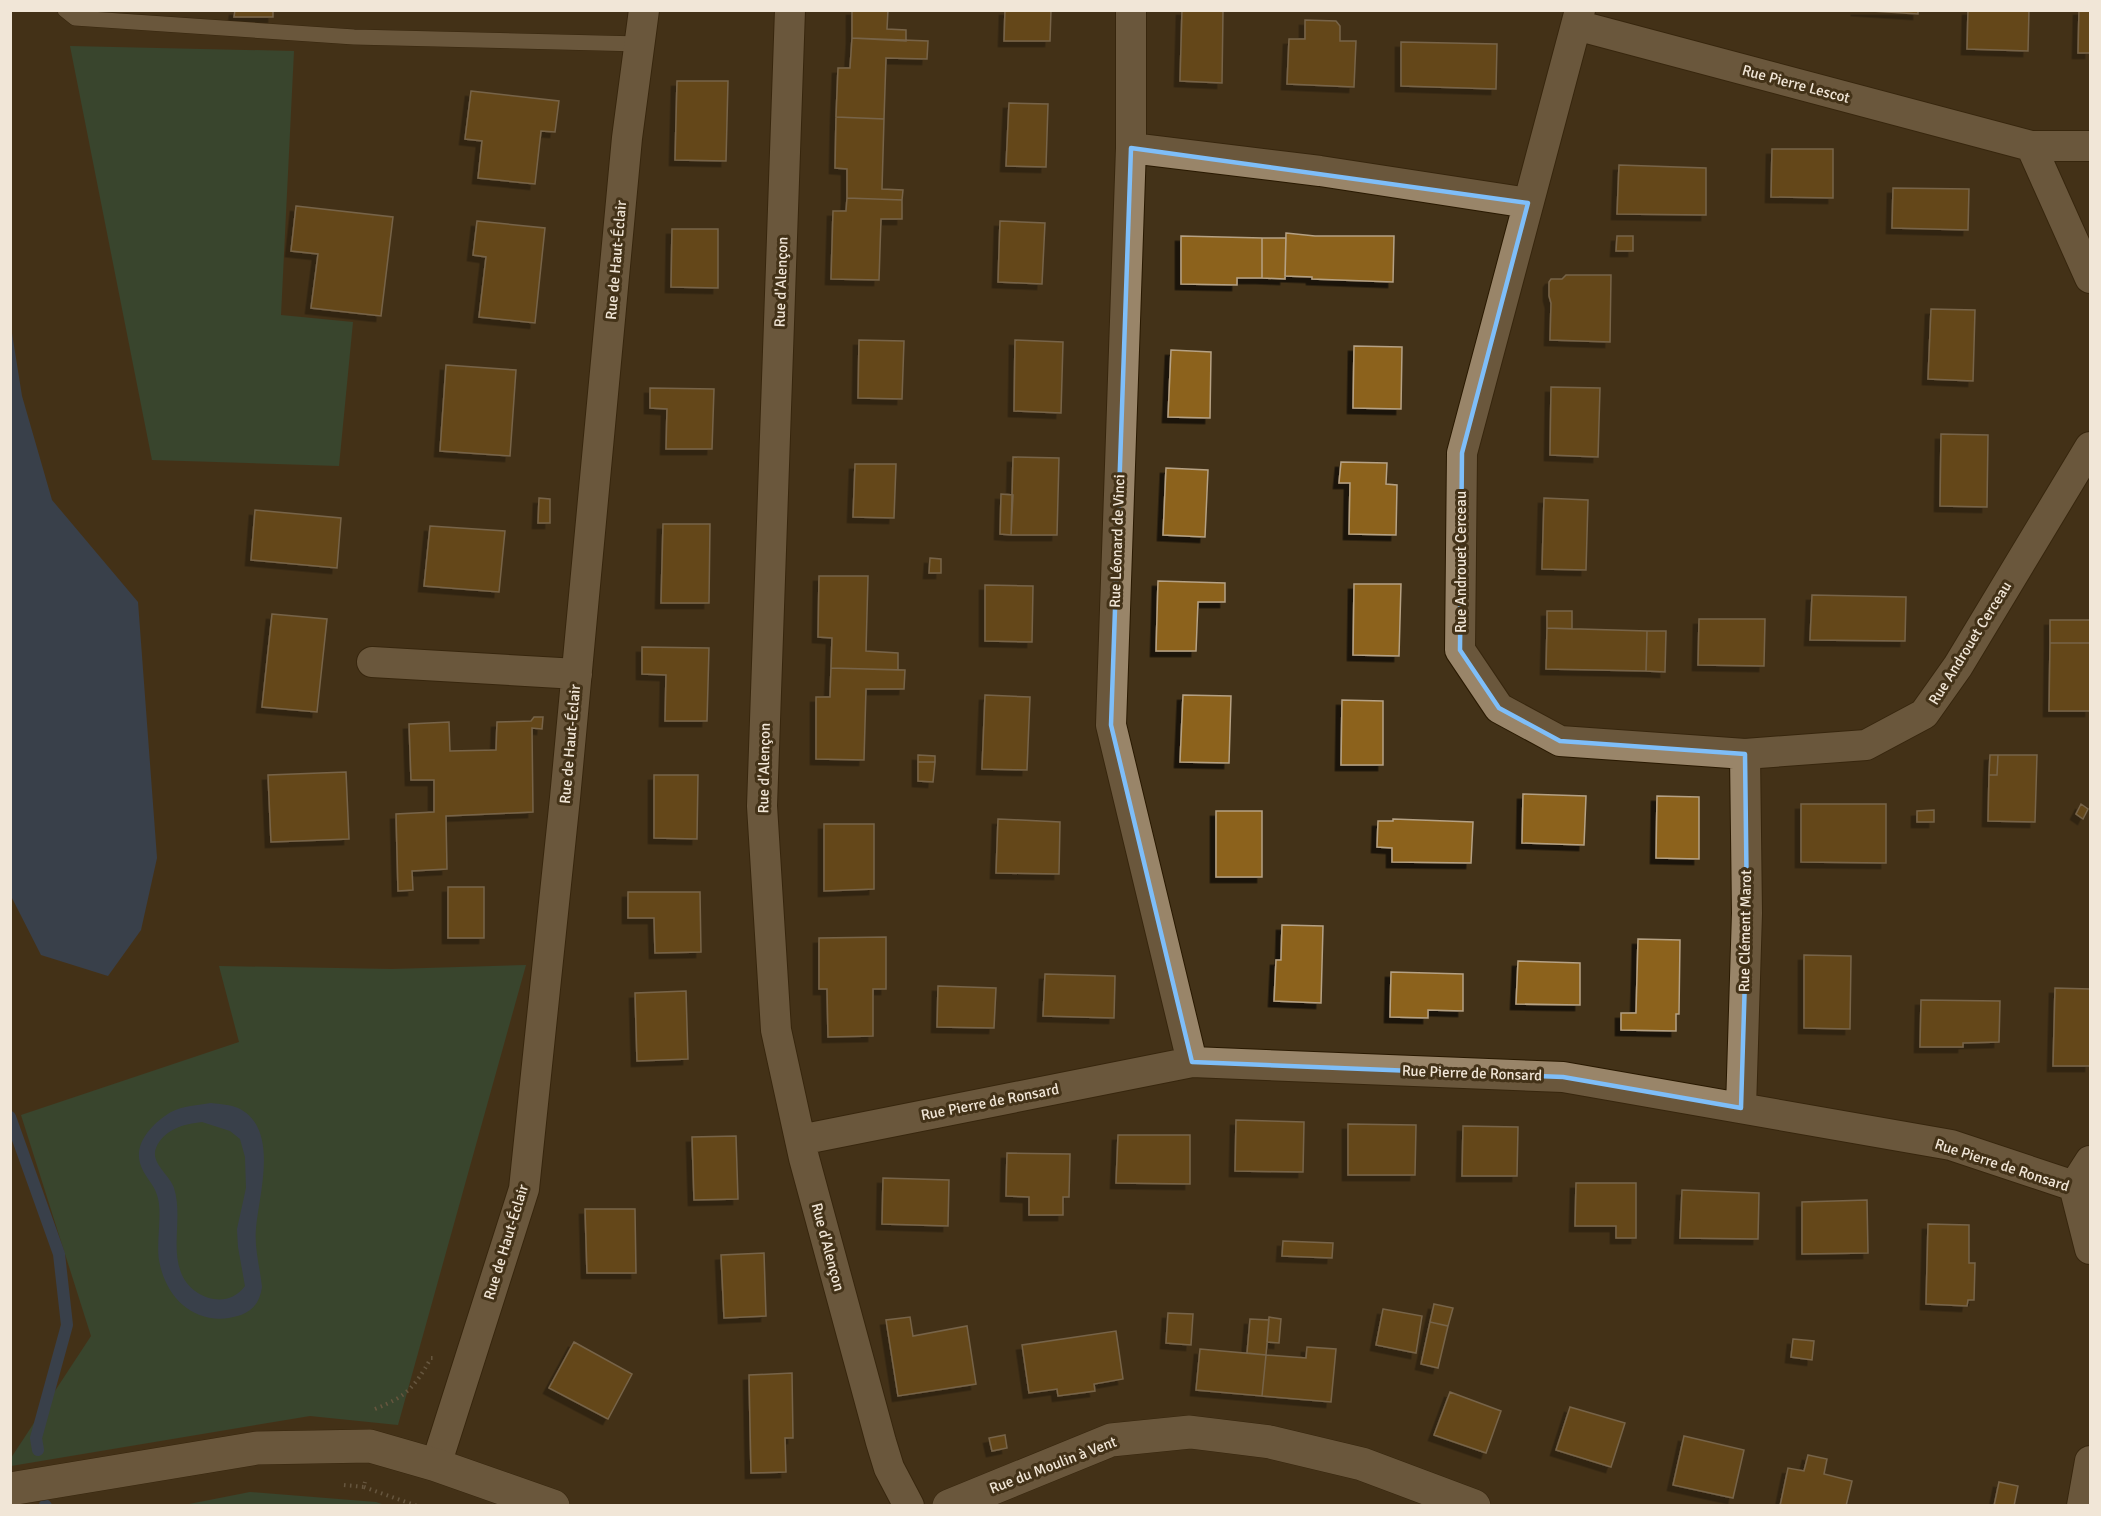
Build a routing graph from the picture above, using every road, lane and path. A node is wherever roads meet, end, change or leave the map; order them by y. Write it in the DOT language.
graph roads {
  1 [pos="64,10"];
  2 [pos="644,10"];
  3 [pos="790,10"];
  4 [pos="1131,10"];
  5 [pos="1578,18"];
  6 [pos="640,44"];
  7 [pos="2031,146"];
  8 [pos="2091,146"];
  9 [pos="1131,148"];
  10 [pos="1528,203"];
  11 [pos="2091,278"];
  12 [pos="2091,447"];
  13 [pos="372,662"];
  14 [pos="577,674"];
  15 [pos="1745,754"];
  16 [pos="1192,1062"];
  17 [pos="1741,1108"];
  18 [pos="800,1140"];
  19 [pos="2091,1161"];
  20 [pos="2074,1186"];
  21 [pos="2091,1249"];
  22 [pos="2091,1461"];
  23 [pos="436,1465"];
  24 [pos="364,1488"];
  25 [pos="10,1489"];
  26 [pos="417,1506"];
  27 [pos="553,1506"];
  28 [pos="909,1506"];
  29 [pos="949,1506"];
  30 [pos="1474,1506"];
  31 [pos="2082,1506"];
  1 -- 6 [label="lane"];
  2 -- 6 [label="street, Rue de Haut-Éclair"];
  3 -- 18 [label="street, Rue d'Alençon"];
  4 -- 9 [label="street, Rue Léonard de Vinci"];
  5 -- 7 [label="street, Rue Pierre Lescot"];
  5 -- 10 [label="street, Rue Androuet Cerceau"];
  6 -- 14 [label="street, Rue de Haut-Éclair"];
  7 -- 8 [label="street, Rue Pierre Lescot"];
  7 -- 11 [label="street"];
  9 -- 10 [label="street"];
  9 -- 16 [label="street, Rue Léonard de Vinci"];
  10 -- 15 [label="street, Rue Androuet Cerceau"];
  12 -- 15 [label="street, Rue Androuet Cerceau"];
  13 -- 14 [label="street"];
  14 -- 23 [label="street, Rue de Haut-Éclair"];
  15 -- 17 [label="street, Rue Clément Marot"];
  16 -- 17 [label="street, Rue Pierre de Ronsard"];
  16 -- 18 [label="street, Rue Pierre de Ronsard"];
  17 -- 20 [label="street, Rue Pierre de Ronsard"];
  18 -- 28 [label="street, Rue d'Alençon"];
  19 -- 20 [label="street"];
  20 -- 21 [label="street, Rue Pierre de Ronsard"];
  22 -- 31 [label="street"];
  23 -- 25 [label="street"];
  23 -- 27 [label="street"];
  24 -- 26 [label="path"];
  29 -- 30 [label="street, Rue du Moulin à Vent"];
}
